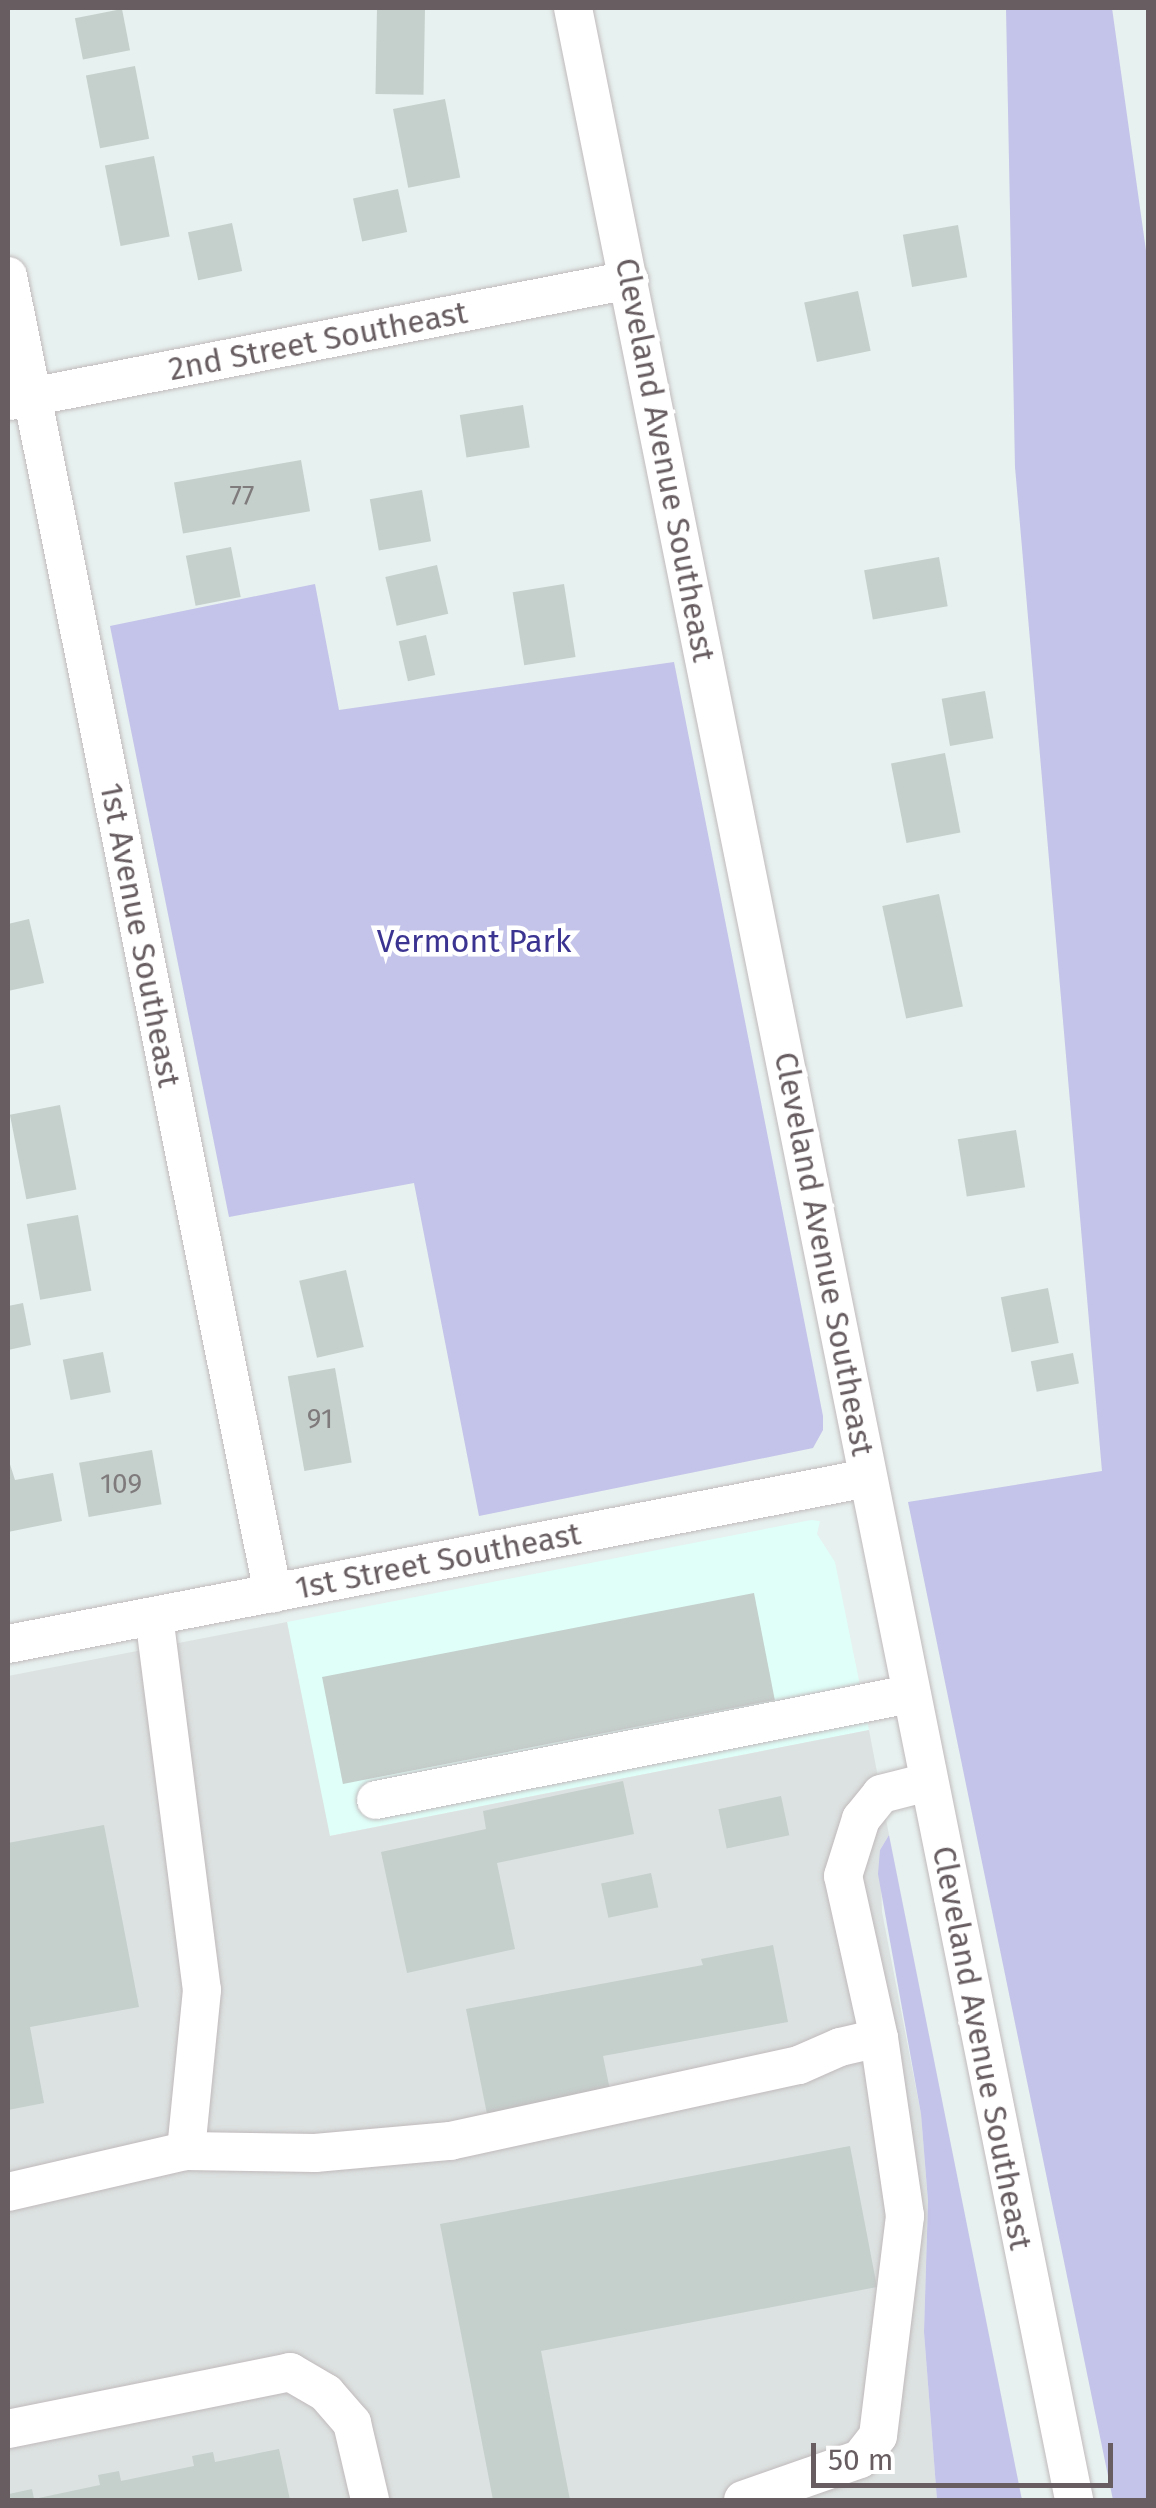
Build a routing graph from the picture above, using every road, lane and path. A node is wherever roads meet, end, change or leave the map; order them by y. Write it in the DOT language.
graph roads {
  1 [pos="574,8"];
  2 [pos="8,276"];
  3 [pos="629,280"];
  4 [pos="20,400"];
  5 [pos="868,1478"];
  6 [pos="273,1594"];
  7 [pos="154,1616"];
  8 [pos="8,1644"];
  9 [pos="910,1694"];
  10 [pos="928,1782"];
  11 [pos="376,1800"];
  12 [pos="879,2038"];
  13 [pos="186,2151"];
  14 [pos="8,2192"];
  15 [pos="8,2429"];
  16 [pos="370,2500"];
  17 [pos="743,2500"];
  18 [pos="1074,2500"];
  1 -- 3 [label="street, Cleveland Avenue Southeast"];
  2 -- 4 [label="street, 1st Avenue Southeast"];
  3 -- 4 [label="street, 2nd Street Southeast"];
  3 -- 5 [label="street, Cleveland Avenue Southeast"];
  4 -- 6 [label="street, 1st Avenue Southeast"];
  5 -- 6 [label="street, 1st Street Southeast"];
  5 -- 9 [label="street, Cleveland Avenue Southeast"];
  6 -- 7 [label="street, 1st Street Southeast"];
  7 -- 8 [label="street, 1st Street Southeast"];
  7 -- 13 [label="street"];
  9 -- 10 [label="street, Cleveland Avenue Southeast"];
  9 -- 11 [label="street"];
  10 -- 12 [label="street"];
  10 -- 18 [label="street, Cleveland Avenue Southeast"];
  12 -- 13 [label="street"];
  12 -- 17 [label="street"];
  13 -- 14 [label="street"];
  15 -- 16 [label="street"];
}
